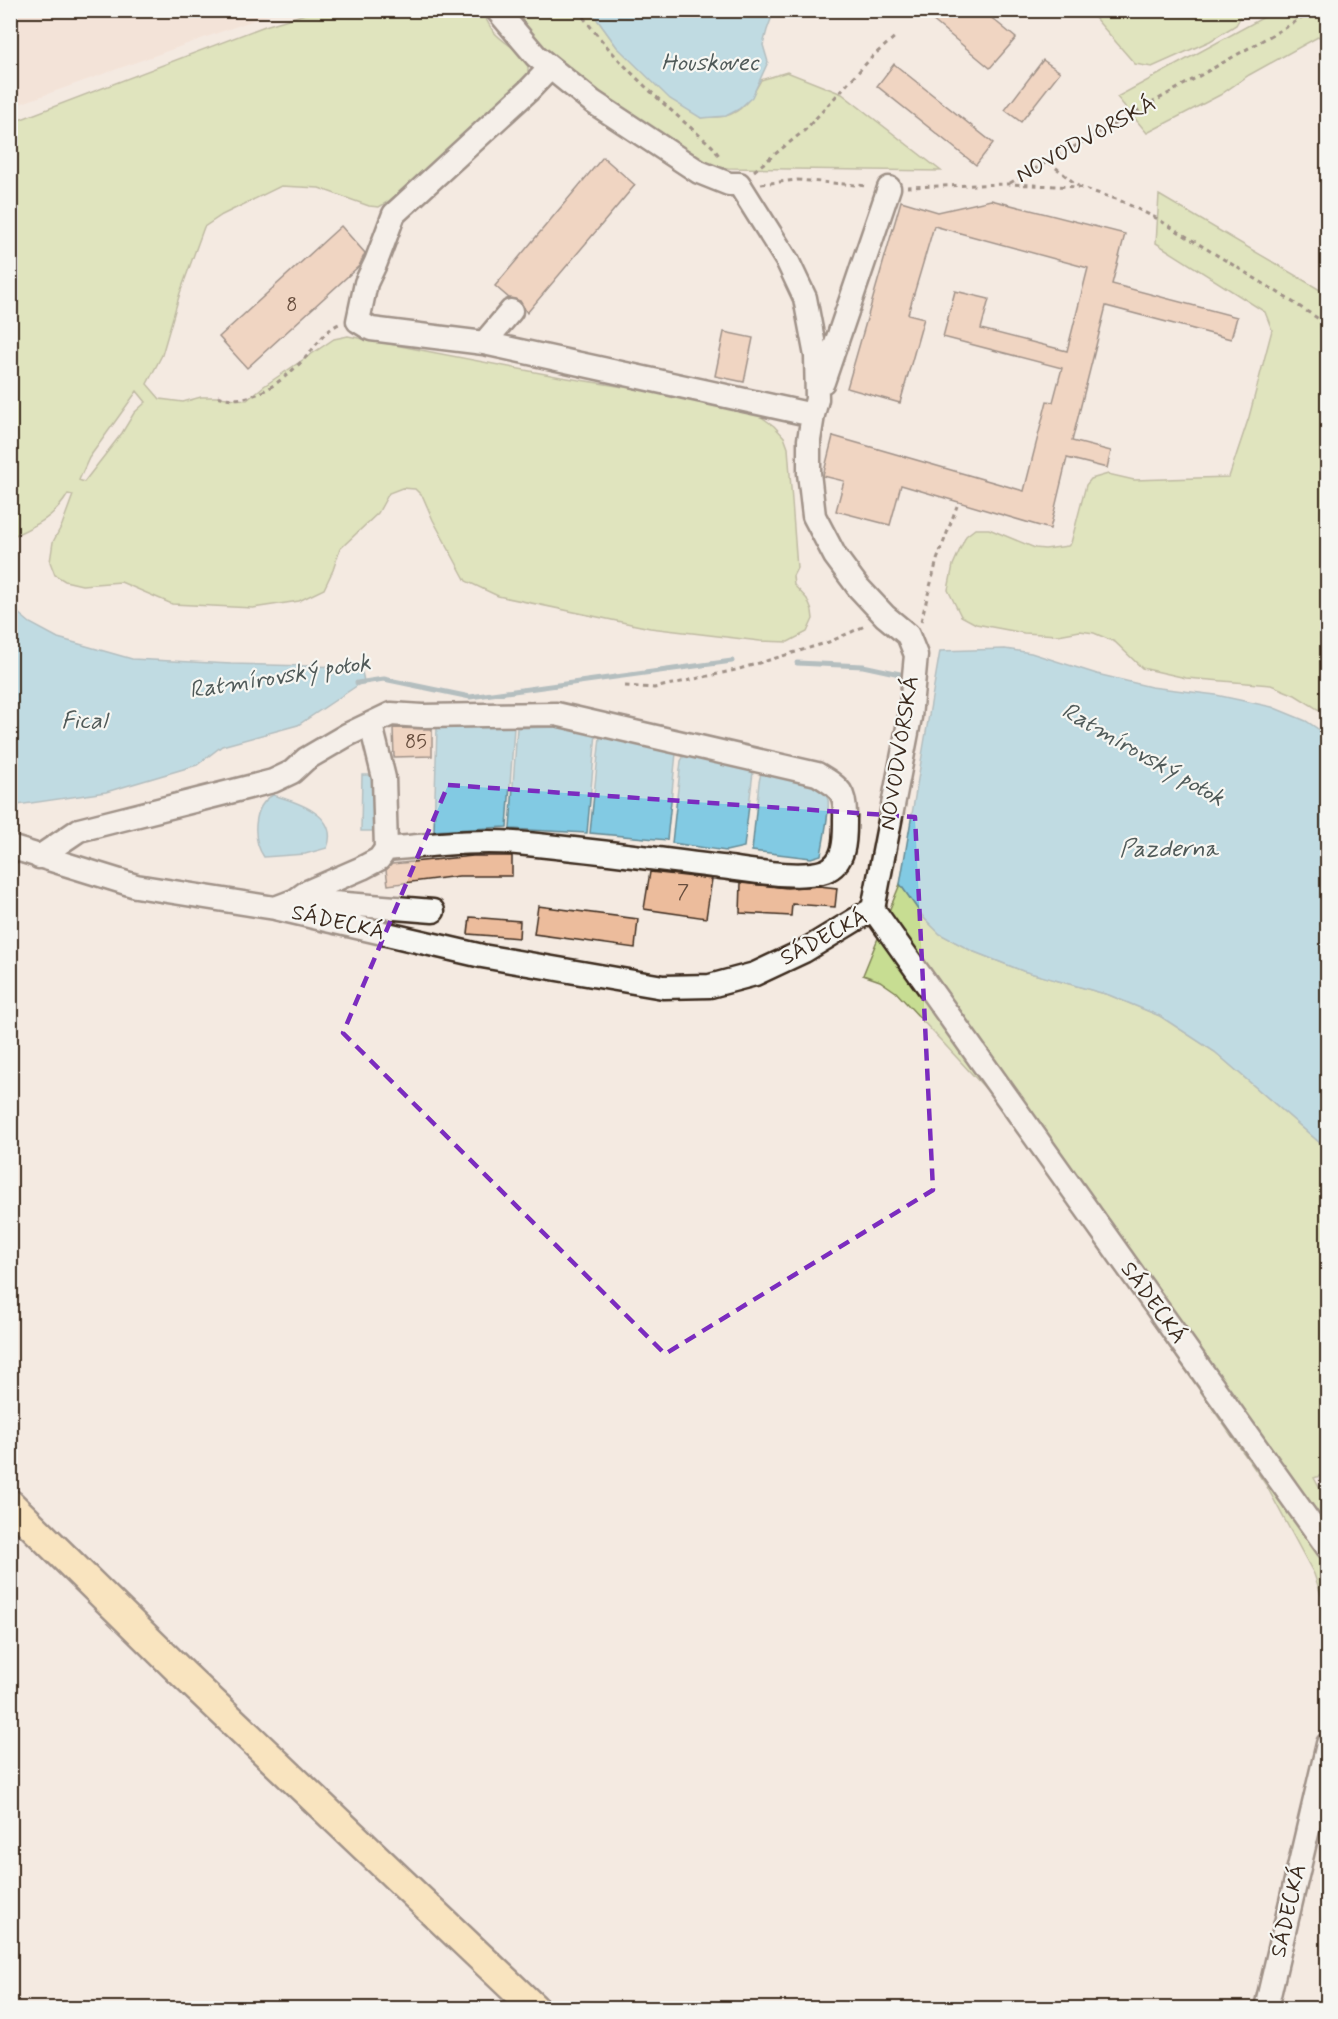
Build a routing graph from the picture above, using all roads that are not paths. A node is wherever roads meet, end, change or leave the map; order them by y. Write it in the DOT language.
graph roads {
  1 [pos="497,10"];
  2 [pos="550,68"];
  3 [pos="889,188"];
  4 [pos="511,311"];
  5 [pos="484,343"];
  6 [pos="815,407"];
  7 [pos="371,724"];
  8 [pos="10,847"];
  9 [pos="386,849"];
  10 [pos="39,857"];
  11 [pos="286,904"];
  12 [pos="873,909"];
  13 [pos="433,911"];
  14 [pos="10,1504"];
  15 [pos="1328,1548"];
  16 [pos="1328,1744"];
  17 [pos="534,2008"];
  18 [pos="1266,2008"];
  1 -- 2 [label="street"];
  2 -- 5 [label="street"];
  2 -- 6 [label="street, NOVODVORSKÁ"];
  3 -- 6 [label="street"];
  4 -- 5 [label="street"];
  5 -- 6 [label="street"];
  6 -- 12 [label="street, NOVODVORSKÁ"];
  7 -- 9 [label="street"];
  7 -- 9 [label="street"];
  7 -- 10 [label="street"];
  8 -- 10 [label="street, SÁDECKÁ"];
  9 -- 11 [label="street"];
  10 -- 11 [label="street, SÁDECKÁ"];
  11 -- 12 [label="street, SÁDECKÁ"];
  11 -- 13 [label="street"];
  12 -- 15 [label="street, SÁDECKÁ"];
  14 -- 17 [label="main road"];
  16 -- 18 [label="street, SÁDECKÁ"];
}
